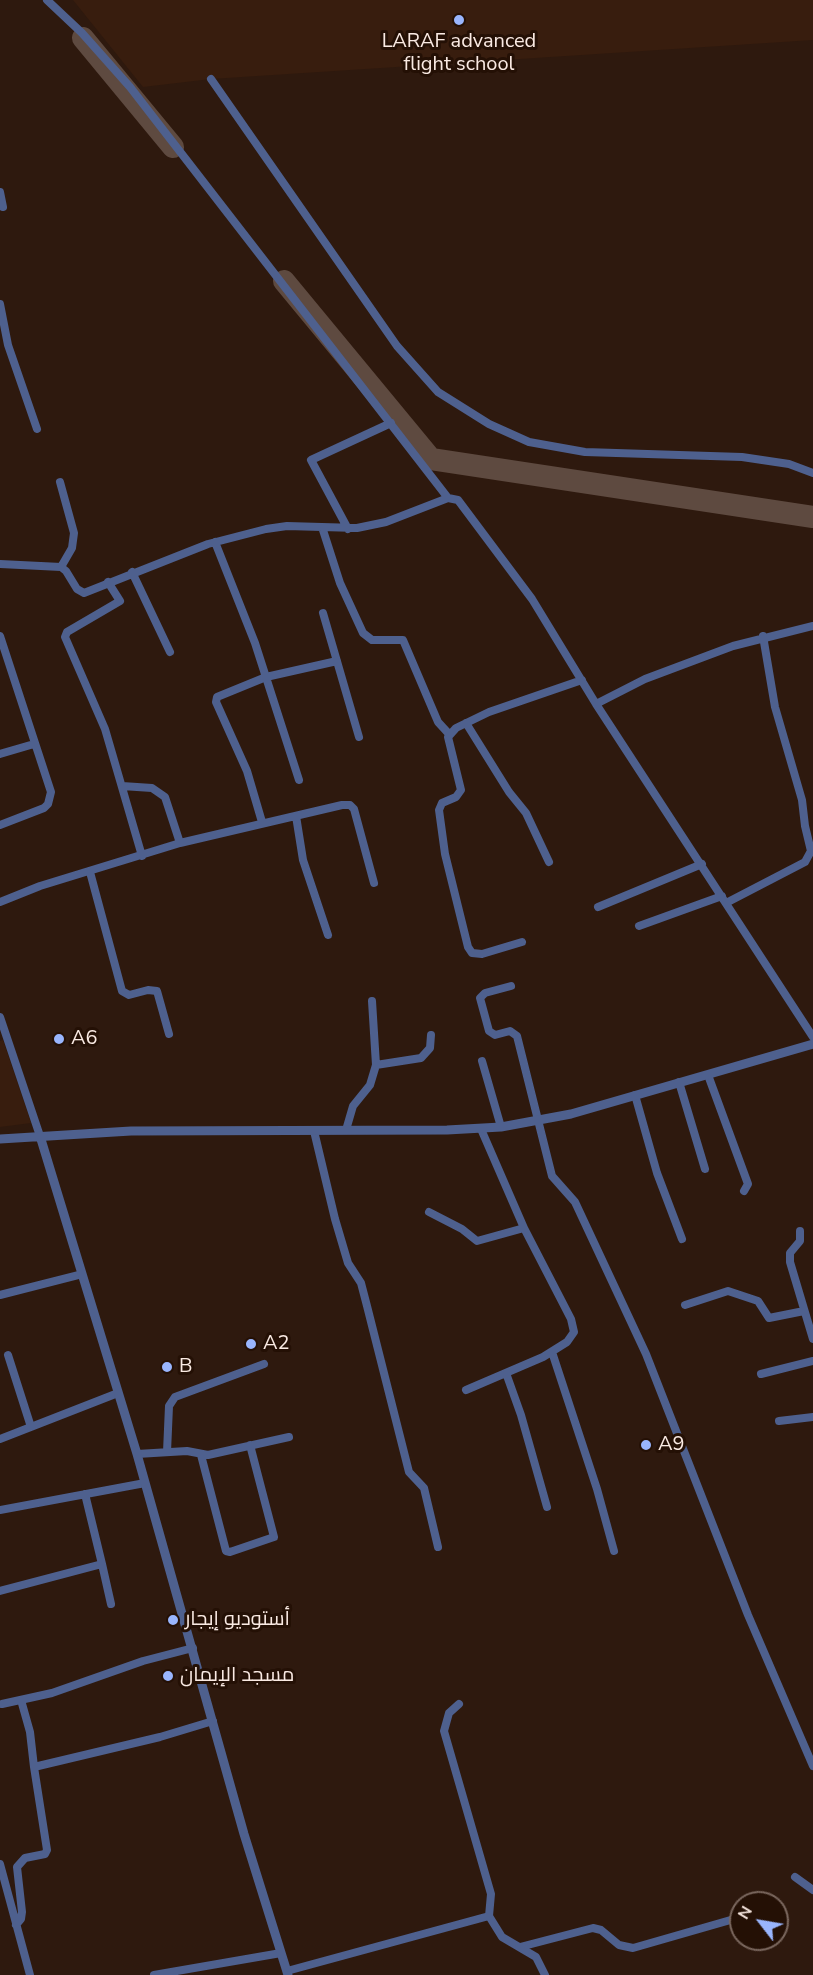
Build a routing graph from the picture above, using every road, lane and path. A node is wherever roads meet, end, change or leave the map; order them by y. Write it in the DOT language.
graph roads {
  1 [pos="47,0"];
  2 [pos="211,79"];
  3 [pos="0,192"];
  4 [pos="3,207"];
  5 [pos="0,304"];
  6 [pos="11,356"];
  7 [pos="0,357"];
  8 [pos="391,423"];
  9 [pos="37,429"];
  10 [pos="813,473"];
  11 [pos="60,482"];
  12 [pos="448,498"];
  13 [pos="322,527"];
  14 [pos="348,529"];
  15 [pos="215,542"];
  16 [pos="0,564"];
  17 [pos="61,567"];
  18 [pos="132,573"];
  19 [pos="108,582"];
  20 [pos="323,613"];
  21 [pos="813,626"];
  22 [pos="0,636"];
  23 [pos="763,636"];
  24 [pos="170,652"];
  25 [pos="337,661"];
  26 [pos="266,677"];
  27 [pos="582,680"];
  28 [pos="596,704"];
  29 [pos="466,723"];
  30 [pos="449,735"];
  31 [pos="359,737"];
  32 [pos="34,744"];
  33 [pos="0,754"];
  34 [pos="300,780"];
  35 [pos="122,786"];
  36 [pos="296,816"];
  37 [pos="262,822"];
  38 [pos="0,825"];
  39 [pos="180,843"];
  40 [pos="142,856"];
  41 [pos="549,862"];
  42 [pos="702,864"];
  43 [pos="90,872"];
  44 [pos="374,883"];
  45 [pos="724,899"];
  46 [pos="0,902"];
  47 [pos="598,907"];
  48 [pos="639,926"];
  49 [pos="328,935"];
  50 [pos="522,942"];
  51 [pos="511,986"];
  52 [pos="372,1001"];
  53 [pos="0,1017"];
  54 [pos="169,1034"];
  55 [pos="431,1035"];
  56 [pos="813,1037"];
  57 [pos="813,1044"];
  58 [pos="482,1061"];
  59 [pos="376,1065"];
  60 [pos="708,1075"];
  61 [pos="679,1082"];
  62 [pos="635,1095"];
  63 [pos="537,1122"];
  64 [pos="501,1127"];
  65 [pos="481,1129"];
  66 [pos="314,1131"];
  67 [pos="346,1131"];
  68 [pos="40,1136"];
  69 [pos="0,1139"];
  70 [pos="705,1169"];
  71 [pos="744,1191"];
  72 [pos="429,1212"];
  73 [pos="524,1228"];
  74 [pos="800,1231"];
  75 [pos="681,1239"];
  76 [pos="81,1274"];
  77 [pos="0,1295"];
  78 [pos="685,1305"];
  79 [pos="804,1311"];
  80 [pos="813,1339"];
  81 [pos="552,1352"];
  82 [pos="8,1355"];
  83 [pos="813,1361"];
  84 [pos="264,1364"];
  85 [pos="506,1373"];
  86 [pos="761,1374"];
  87 [pos="466,1390"];
  88 [pos="118,1393"];
  89 [pos="813,1417"];
  90 [pos="779,1421"];
  91 [pos="31,1427"];
  92 [pos="289,1437"];
  93 [pos="0,1439"];
  94 [pos="250,1446"];
  95 [pos="168,1452"];
  96 [pos="137,1454"];
  97 [pos="201,1455"];
  98 [pos="145,1483"];
  99 [pos="85,1494"];
  100 [pos="547,1507"];
  101 [pos="0,1510"];
  102 [pos="438,1547"];
  103 [pos="614,1551"];
  104 [pos="102,1564"];
  105 [pos="0,1591"];
  106 [pos="111,1604"];
  107 [pos="193,1648"];
  108 [pos="21,1701"];
  109 [pos="2,1704"];
  110 [pos="459,1704"];
  111 [pos="213,1721"];
  112 [pos="813,1766"];
  113 [pos="34,1767"];
  114 [pos="0,1864"];
  115 [pos="795,1876"];
  116 [pos="2,1879"];
  117 [pos="813,1890"];
  118 [pos="489,1916"];
  119 [pos="729,1920"];
  120 [pos="16,1925"];
  121 [pos="520,1947"];
  122 [pos="281,1953"];
  123 [pos="287,1973"];
  124 [pos="30,1975"];
  125 [pos="154,1975"];
  126 [pos="546,1975"];
  1 -- 8 [label="street"];
  2 -- 10 [label="street"];
  3 -- 4 [label="street"];
  5 -- 6 [label="street"];
  6 -- 7 [label="street"];
  6 -- 9 [label="street"];
  8 -- 12 [label="street"];
  8 -- 14 [label="street"];
  11 -- 17 [label="street"];
  12 -- 14 [label="street"];
  12 -- 27 [label="street"];
  13 -- 14 [label="street"];
  13 -- 15 [label="street"];
  13 -- 30 [label="street"];
  15 -- 18 [label="street"];
  15 -- 26 [label="street"];
  16 -- 17 [label="street"];
  17 -- 19 [label="street"];
  18 -- 19 [label="street"];
  18 -- 24 [label="street"];
  19 -- 35 [label="street"];
  20 -- 25 [label="street"];
  21 -- 23 [label="street"];
  22 -- 32 [label="street"];
  23 -- 28 [label="street"];
  23 -- 45 [label="street"];
  25 -- 26 [label="street"];
  25 -- 31 [label="street"];
  26 -- 34 [label="street"];
  26 -- 37 [label="street"];
  27 -- 28 [label="street"];
  27 -- 29 [label="street"];
  28 -- 42 [label="street"];
  29 -- 30 [label="street"];
  29 -- 41 [label="street"];
  30 -- 50 [label="street"];
  32 -- 33 [label="street"];
  32 -- 38 [label="street"];
  35 -- 39 [label="street"];
  35 -- 40 [label="street"];
  36 -- 37 [label="street"];
  36 -- 44 [label="street"];
  36 -- 49 [label="street"];
  37 -- 39 [label="street"];
  39 -- 40 [label="street"];
  40 -- 43 [label="street"];
  42 -- 45 [label="street"];
  42 -- 47 [label="street"];
  43 -- 46 [label="street"];
  43 -- 54 [label="street"];
  45 -- 48 [label="street"];
  45 -- 56 [label="street"];
  51 -- 63 [label="street"];
  52 -- 59 [label="street"];
  53 -- 68 [label="street"];
  55 -- 59 [label="street"];
  57 -- 60 [label="street"];
  58 -- 64 [label="street"];
  59 -- 67 [label="street"];
  60 -- 61 [label="street"];
  60 -- 71 [label="street"];
  61 -- 62 [label="street"];
  61 -- 70 [label="street"];
  62 -- 63 [label="street"];
  62 -- 75 [label="street"];
  63 -- 64 [label="street"];
  63 -- 112 [label="street"];
  64 -- 65 [label="street"];
  65 -- 67 [label="street"];
  65 -- 73 [label="street"];
  66 -- 67 [label="street"];
  66 -- 68 [label="street"];
  66 -- 102 [label="street"];
  68 -- 69 [label="street"];
  68 -- 76 [label="street"];
  72 -- 73 [label="street"];
  73 -- 81 [label="street"];
  74 -- 79 [label="street"];
  76 -- 77 [label="street"];
  76 -- 88 [label="street"];
  78 -- 79 [label="street"];
  79 -- 80 [label="street"];
  81 -- 85 [label="street"];
  81 -- 103 [label="street"];
  82 -- 91 [label="street"];
  83 -- 86 [label="street"];
  84 -- 95 [label="street"];
  85 -- 87 [label="street"];
  85 -- 100 [label="street"];
  88 -- 91 [label="street"];
  88 -- 96 [label="street"];
  89 -- 90 [label="street"];
  91 -- 93 [label="street"];
  92 -- 94 [label="street"];
  94 -- 97 [label="street"];
  94 -- 97 [label="street"];
  95 -- 96 [label="street"];
  95 -- 97 [label="street"];
  96 -- 98 [label="street"];
  98 -- 99 [label="street"];
  98 -- 107 [label="street"];
  99 -- 101 [label="street"];
  99 -- 104 [label="street"];
  104 -- 105 [label="street"];
  104 -- 106 [label="street"];
  107 -- 108 [label="street"];
  107 -- 111 [label="street"];
  108 -- 109 [label="street"];
  108 -- 113 [label="street"];
  110 -- 118 [label="street"];
  111 -- 113 [label="street"];
  111 -- 122 [label="street"];
  113 -- 120 [label="street"];
  114 -- 116 [label="street"];
  115 -- 117 [label="street"];
  116 -- 120 [label="street"];
  118 -- 121 [label="street"];
  118 -- 123 [label="street"];
  119 -- 121 [label="street"];
  120 -- 124 [label="street"];
  121 -- 126 [label="street"];
  122 -- 123 [label="street"];
  122 -- 125 [label="street"];
}
